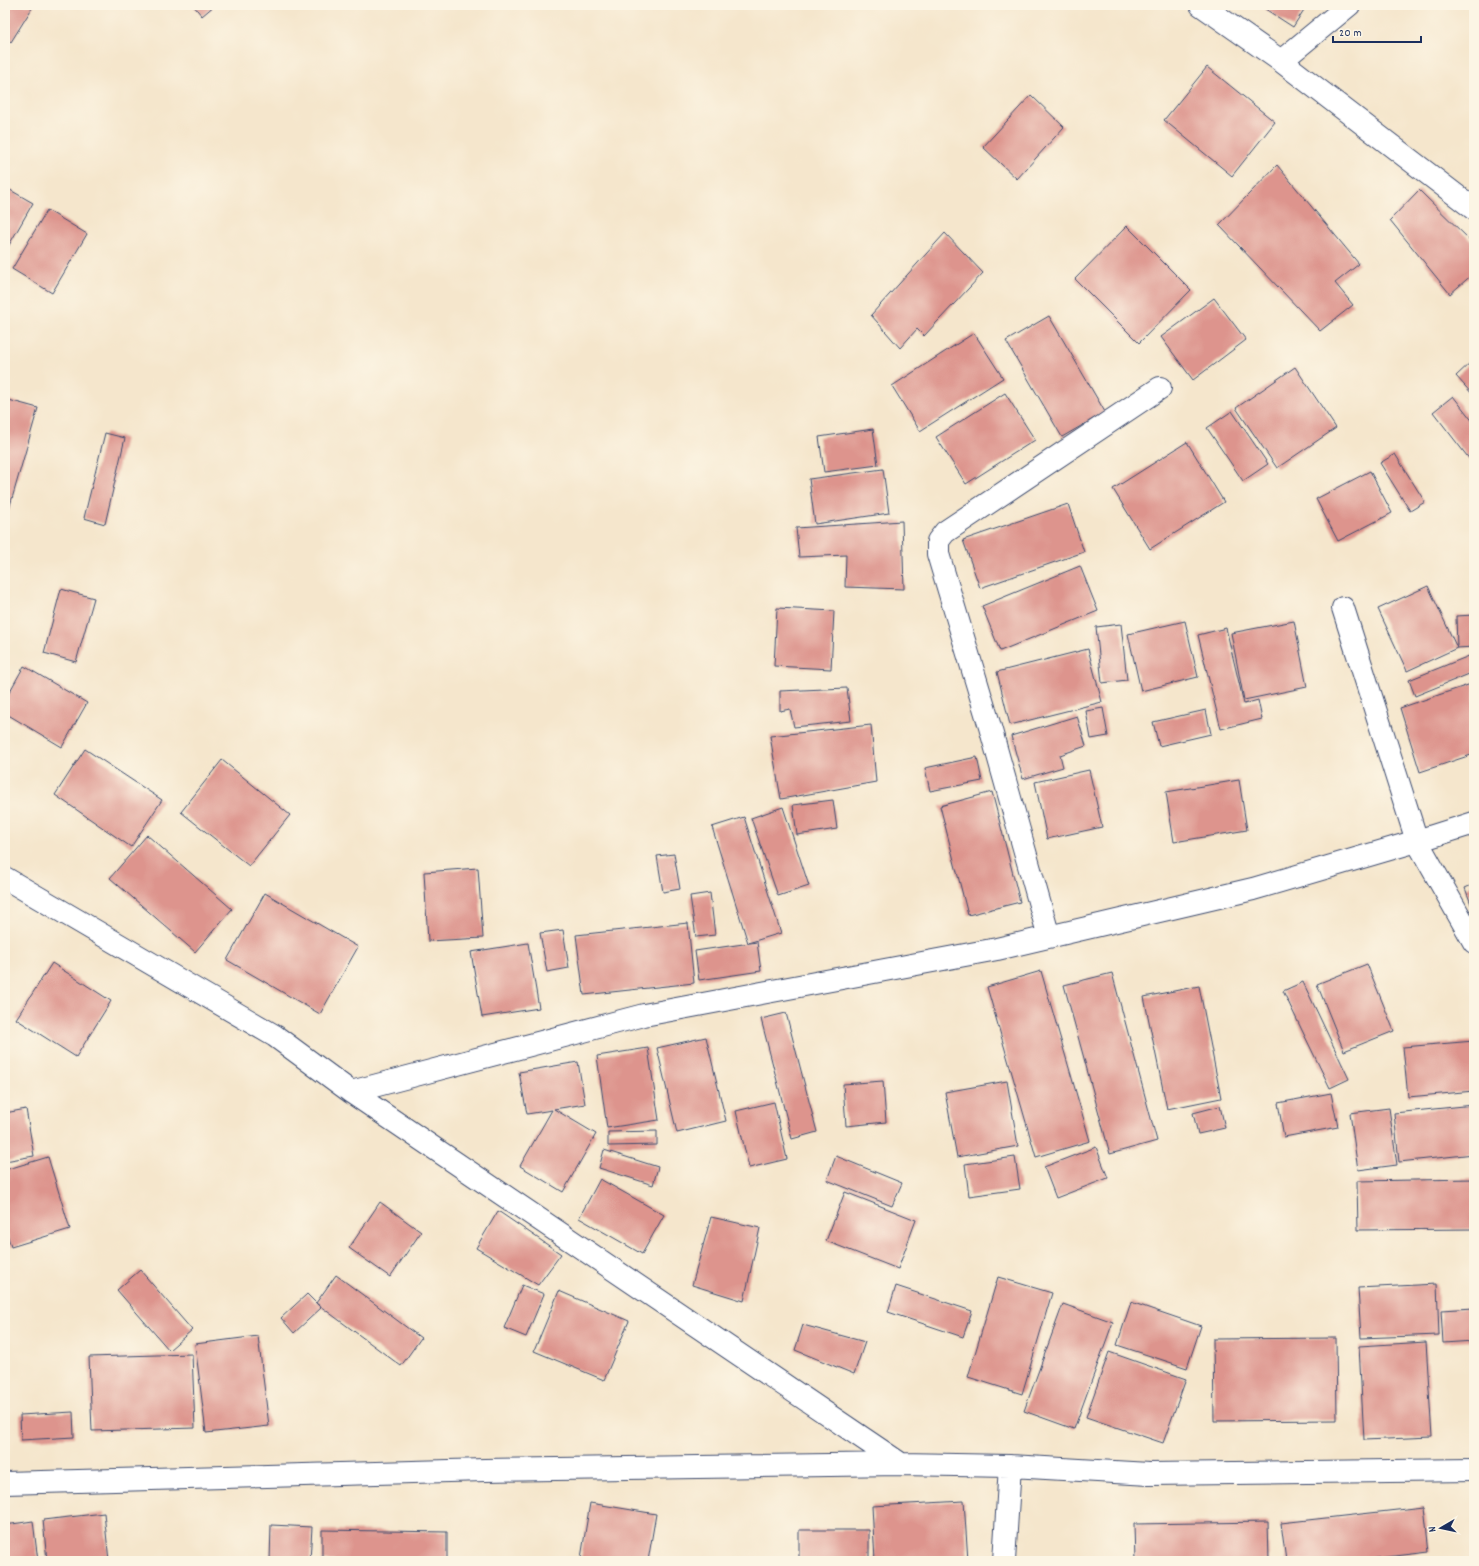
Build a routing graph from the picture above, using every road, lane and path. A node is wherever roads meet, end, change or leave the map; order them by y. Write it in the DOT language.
graph roads {
  1 [pos="1201,5"];
  2 [pos="1349,5"];
  3 [pos="1281,61"];
  4 [pos="1474,209"];
  5 [pos="1160,388"];
  6 [pos="1343,608"];
  7 [pos="1474,823"];
  8 [pos="1418,841"];
  9 [pos="5,878"];
  10 [pos="1049,937"];
  11 [pos="1474,942"];
  12 [pos="351,1092"];
  13 [pos="901,1464"];
  14 [pos="1010,1466"];
  15 [pos="1474,1470"];
  16 [pos="5,1483"];
  17 [pos="1004,1561"];
  1 -- 3 [label="street"];
  2 -- 3 [label="street"];
  3 -- 4 [label="street"];
  5 -- 10 [label="street"];
  6 -- 8 [label="street"];
  7 -- 8 [label="street"];
  8 -- 10 [label="street"];
  8 -- 11 [label="street"];
  9 -- 12 [label="street"];
  10 -- 12 [label="street"];
  12 -- 13 [label="street"];
  13 -- 14 [label="street"];
  13 -- 16 [label="street"];
  14 -- 15 [label="street"];
  14 -- 17 [label="street"];
}
